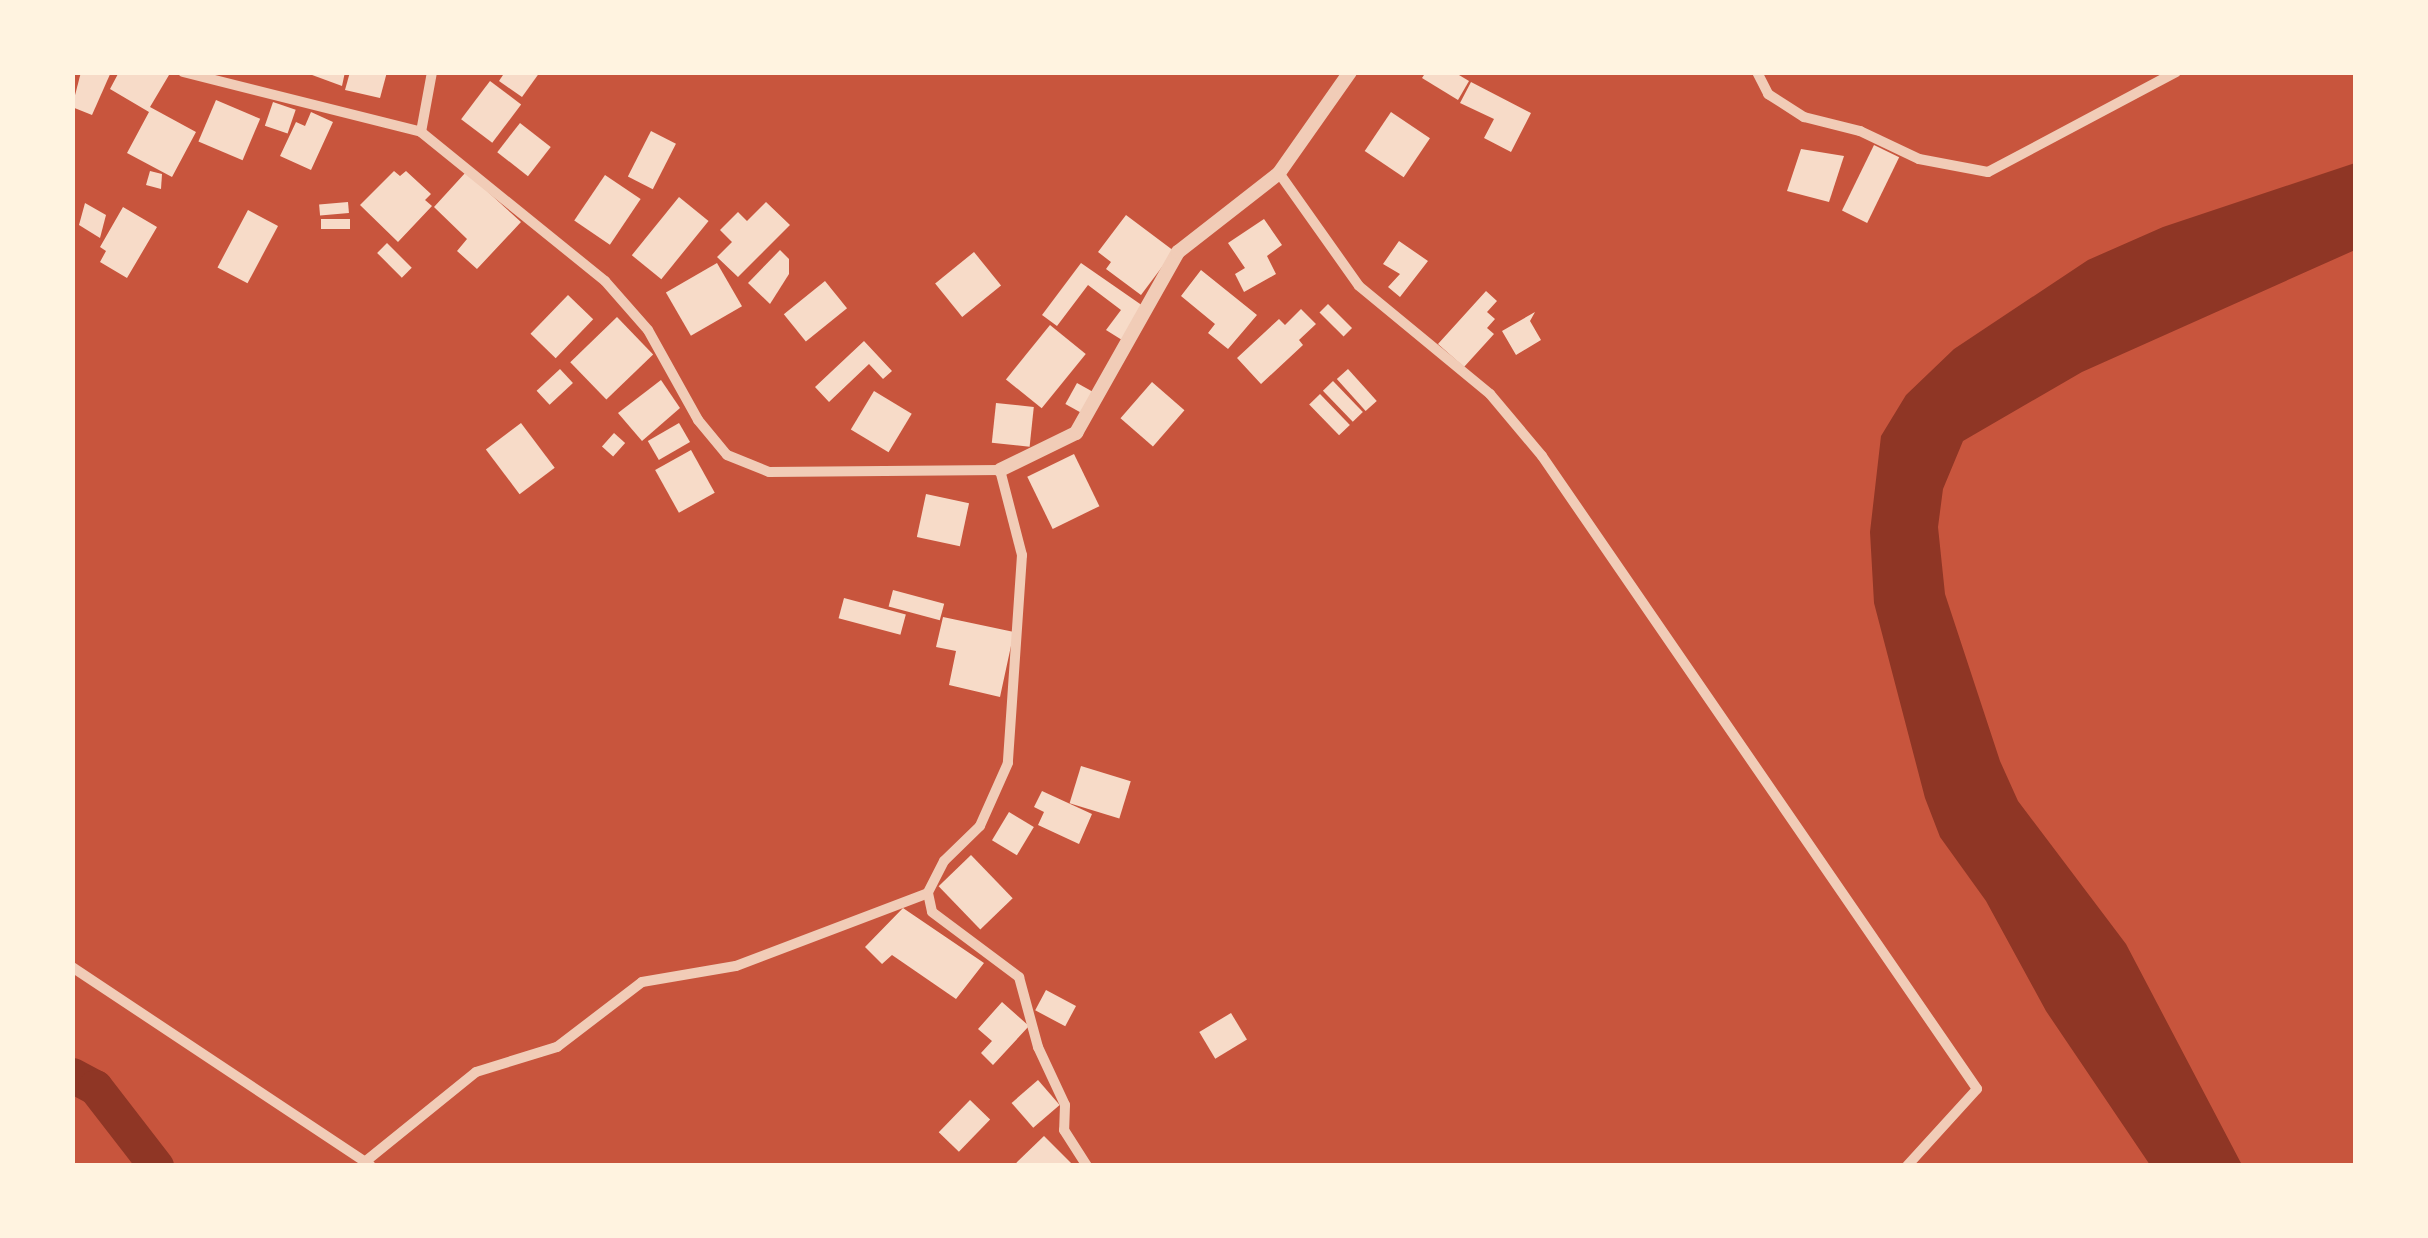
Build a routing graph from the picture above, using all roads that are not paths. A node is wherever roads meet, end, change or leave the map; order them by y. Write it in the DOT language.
graph roads {
  1 [pos="183,72"];
  2 [pos="432,72"];
  3 [pos="1350,72"];
  4 [pos="1757,72"];
  5 [pos="2176,72"];
  6 [pos="421,132"];
  7 [pos="1279,173"];
  8 [pos="1000,470"];
  9 [pos="928,893"];
  10 [pos="72,966"];
  11 [pos="368,1163"];
  12 [pos="1087,1166"];
  13 [pos="1907,1166"];
  1 -- 6 [label="street"];
  2 -- 6 [label="street"];
  3 -- 7 [label="street"];
  4 -- 5 [label="street"];
  6 -- 8 [label="street"];
  7 -- 8 [label="street"];
  7 -- 13 [label="street"];
  8 -- 9 [label="street"];
  9 -- 11 [label="street"];
  9 -- 12 [label="street"];
  10 -- 11 [label="street"];
}
